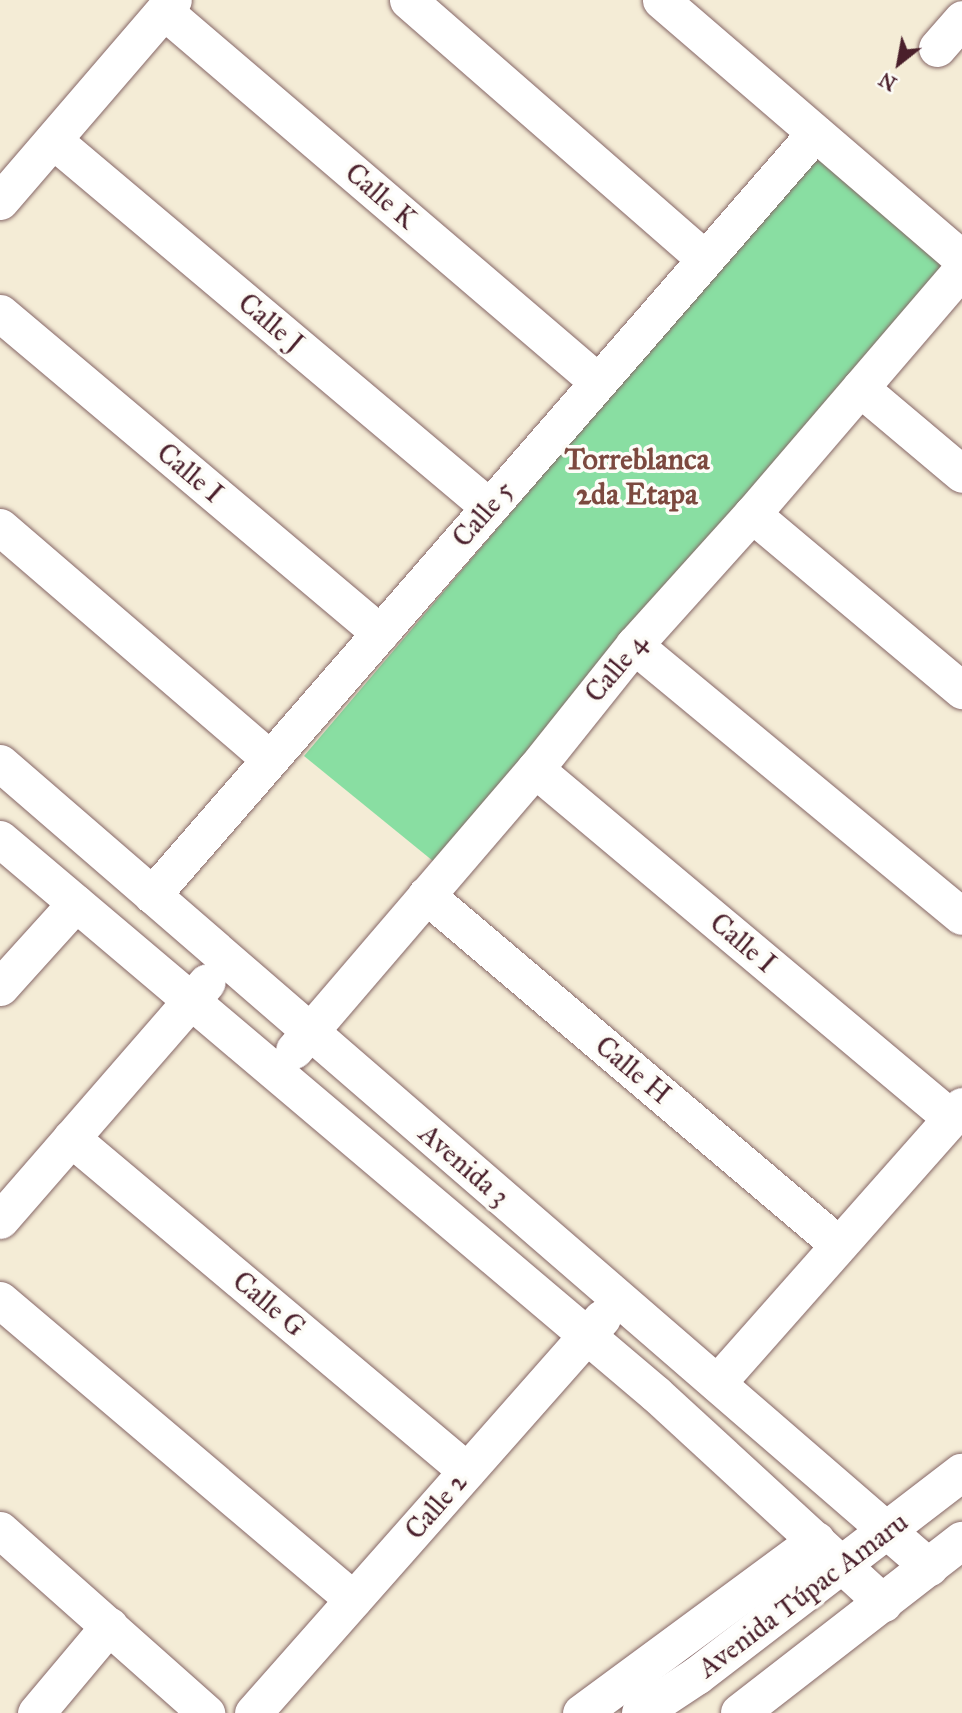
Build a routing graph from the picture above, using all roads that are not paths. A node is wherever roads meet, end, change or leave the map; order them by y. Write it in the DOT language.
graph roads {
  1 [pos="408,0"];
  2 [pos="661,0"];
  3 [pos="169,5"];
  4 [pos="962,19"];
  5 [pos="937,48"];
  6 [pos="815,133"];
  7 [pos="53,140"];
  8 [pos="0,201"];
  9 [pos="705,259"];
  10 [pos="962,259"];
  11 [pos="962,269"];
  12 [pos="0,313"];
  13 [pos="598,382"];
  14 [pos="860,388"];
  15 [pos="962,474"];
  16 [pos="489,507"];
  17 [pos="752,514"];
  18 [pos="0,527"];
  19 [pos="380,633"];
  20 [pos="634,645"];
  21 [pos="962,690"];
  22 [pos="270,759"];
  23 [pos="0,763"];
  24 [pos="534,769"];
  25 [pos="0,839"];
  26 [pos="152,895"];
  27 [pos="426,895"];
  28 [pos="76,903"];
  29 [pos="962,916"];
  30 [pos="227,961"];
  31 [pos="0,987"];
  32 [pos="191,1000"];
  33 [pos="309,1032"];
  34 [pos="276,1072"];
  35 [pos="957,1112"];
  36 [pos="71,1138"];
  37 [pos="0,1220"];
  38 [pos="839,1245"];
  39 [pos="619,1298"];
  40 [pos="0,1300"];
  41 [pos="587,1336"];
  42 [pos="718,1384"];
  43 [pos="467,1471"];
  44 [pos="962,1473"];
  45 [pos="0,1530"];
  46 [pos="887,1530"];
  47 [pos="962,1541"];
  48 [pos="829,1553"];
  49 [pos="929,1567"];
  50 [pos="354,1599"];
  51 [pos="883,1603"];
  52 [pos="109,1626"];
  53 [pos="36,1713"];
  54 [pos="206,1713"];
  55 [pos="253,1713"];
  56 [pos="581,1713"];
  57 [pos="641,1713"];
  58 [pos="740,1713"];
  1 -- 9 [label="street"];
  2 -- 6 [label="street"];
  3 -- 7 [label="street"];
  3 -- 13 [label="street, Calle K"];
  4 -- 5 [label="street"];
  6 -- 9 [label="street, Calle 5"];
  6 -- 10 [label="street"];
  7 -- 8 [label="street"];
  7 -- 16 [label="street, Calle J"];
  9 -- 13 [label="street, Calle 5"];
  11 -- 14 [label="street, Calle 4"];
  12 -- 19 [label="street, Calle I"];
  13 -- 16 [label="street, Calle 5"];
  14 -- 15 [label="street"];
  14 -- 17 [label="street, Calle 4"];
  16 -- 19 [label="street, Calle 5"];
  17 -- 20 [label="street, Calle 4"];
  17 -- 21 [label="street"];
  18 -- 22 [label="street"];
  19 -- 22 [label="street, Calle 5"];
  20 -- 24 [label="street, Calle 4"];
  20 -- 29 [label="street"];
  22 -- 26 [label="street, Calle 5"];
  23 -- 26 [label="street, Avenida 3"];
  24 -- 27 [label="street, Calle 4"];
  24 -- 35 [label="street, Calle I"];
  25 -- 28 [label="street, Avenida 3"];
  26 -- 30 [label="street, Avenida 3"];
  27 -- 33 [label="street, Calle 4"];
  27 -- 38 [label="street, Calle H"];
  28 -- 31 [label="street"];
  28 -- 32 [label="street, Avenida 3"];
  30 -- 32 [label="street"];
  30 -- 33 [label="street, Avenida 3"];
  32 -- 34 [label="street, Avenida 3"];
  32 -- 36 [label="street"];
  33 -- 34 [label="street, Calle 4"];
  33 -- 39 [label="street, Avenida 3"];
  34 -- 41 [label="street, Avenida 3"];
  35 -- 38 [label="street"];
  36 -- 37 [label="street"];
  36 -- 43 [label="street, Calle G"];
  38 -- 42 [label="street"];
  39 -- 41 [label="street, Calle 2"];
  39 -- 42 [label="street, Avenida 3"];
  40 -- 50 [label="street"];
  41 -- 43 [label="street, Calle 2"];
  41 -- 48 [label="street, Avenida 3"];
  42 -- 46 [label="street, Avenida 3"];
  43 -- 50 [label="street, Calle 2"];
  44 -- 46 [label="highway, Avenida Túpac Amaru"];
  45 -- 52 [label="street"];
  46 -- 48 [label="highway, Avenida Túpac Amaru"];
  46 -- 49 [label="street, Avenida 3"];
  47 -- 49 [label="highway, Avenida Túpac Amaru"];
  48 -- 51 [label="street, Avenida 3"];
  48 -- 56 [label="street"];
  48 -- 57 [label="highway, Avenida Túpac Amaru"];
  49 -- 51 [label="highway, Avenida Túpac Amaru"];
  50 -- 55 [label="street, Calle 2"];
  51 -- 58 [label="highway, Avenida Túpac Amaru"];
  52 -- 53 [label="street"];
  52 -- 54 [label="street"];
}
